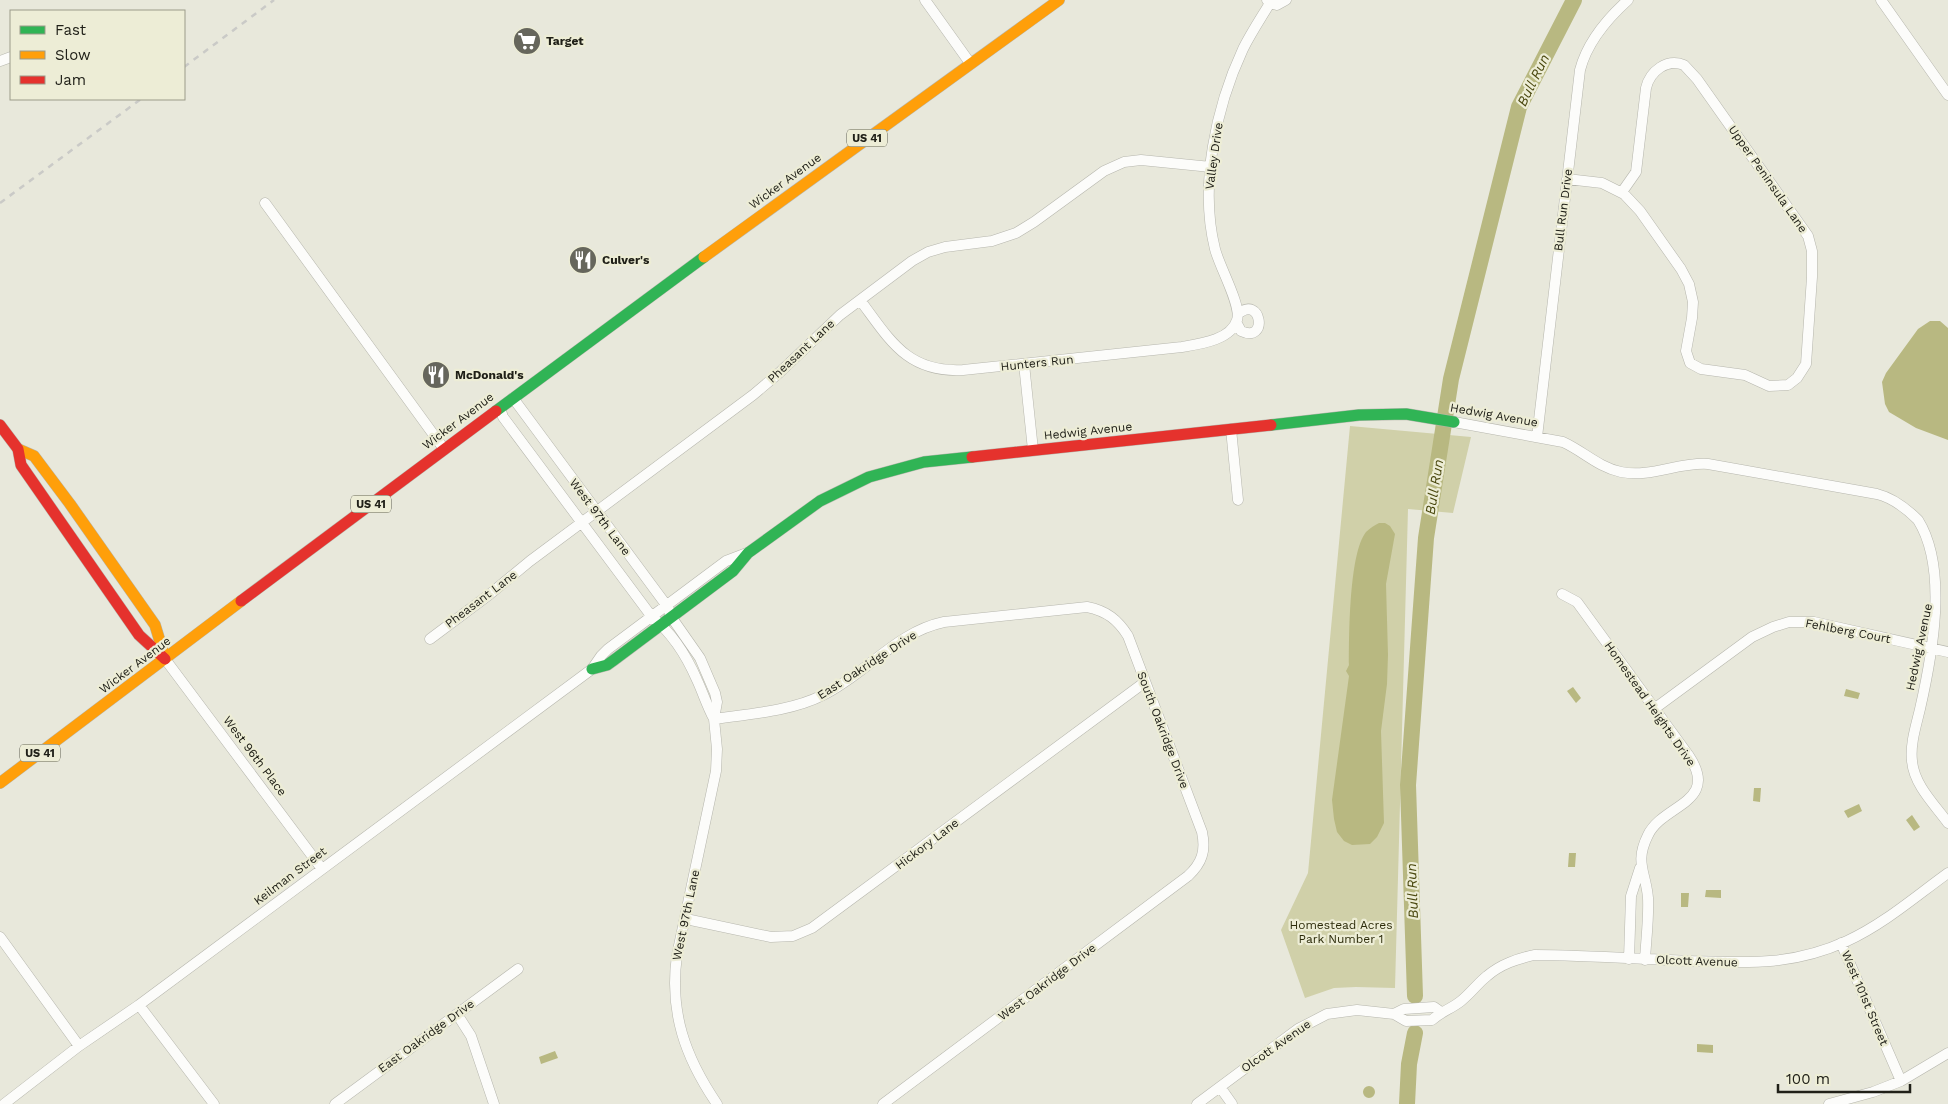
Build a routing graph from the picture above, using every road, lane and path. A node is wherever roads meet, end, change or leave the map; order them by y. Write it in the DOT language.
graph roads {
  1 [pos="925,0"];
  2 [pos="1059,0"];
  3 [pos="1286,0"];
  4 [pos="1628,0"];
  5 [pos="1881,0"];
  6 [pos="1268,2"];
  7 [pos="970,63"];
  8 [pos="1948,95"];
  9 [pos="1211,167"];
  10 [pos="1567,179"];
  11 [pos="1622,192"];
  12 [pos="265,203"];
  13 [pos="860,300"];
  14 [pos="1237,318"];
  15 [pos="1024,364"];
  16 [pos="513,398"];
  17 [pos="500,408"];
  18 [pos="1454,422"];
  19 [pos="0,425"];
  20 [pos="1232,429"];
  21 [pos="1537,437"];
  22 [pos="18,449"];
  23 [pos="444,449"];
  24 [pos="1033,450"];
  25 [pos="1238,500"];
  26 [pos="596,512"];
  27 [pos="582,522"];
  28 [pos="748,553"];
  29 [pos="1562,594"];
  30 [pos="666,606"];
  31 [pos="1108,613"];
  32 [pos="652,617"];
  33 [pos="672,618"];
  34 [pos="662,625"];
  35 [pos="430,639"];
  36 [pos="1934,648"];
  37 [pos="1948,652"];
  38 [pos="165,659"];
  39 [pos="592,669"];
  40 [pos="1145,682"];
  41 [pos="1654,709"];
  42 [pos="714,719"];
  43 [pos="0,783"];
  44 [pos="1948,823"];
  45 [pos="1204,853"];
  46 [pos="1641,867"];
  47 [pos="322,869"];
  48 [pos="1948,873"];
  49 [pos="686,919"];
  50 [pos="0,938"];
  51 [pos="1841,943"];
  52 [pos="1629,959"];
  53 [pos="1645,960"];
  54 [pos="518,969"];
  55 [pos="139,1005"];
  56 [pos="457,1014"];
  57 [pos="79,1046"];
  58 [pos="1948,1052"];
  59 [pos="1901,1081"];
  60 [pos="1220,1087"];
  61 [pos="4,1104"];
  62 [pos="214,1104"];
  63 [pos="335,1104"];
  64 [pos="494,1104"];
  65 [pos="717,1104"];
  66 [pos="883,1104"];
  67 [pos="1197,1104"];
  68 [pos="1232,1104"];
  69 [pos="1828,1104"];
  1 -- 7 [label="street"];
  2 -- 7 [label="main road, Wicker Avenue / US 41"];
  3 -- 6 [label="street, Valley Drive"];
  4 -- 10 [label="street, Bull Run Drive"];
  5 -- 8 [label="street"];
  6 -- 9 [label="street, Valley Drive"];
  7 -- 16 [label="main road, Wicker Avenue / US 41"];
  9 -- 13 [label="street, Pheasant Lane"];
  9 -- 14 [label="street, Valley Drive"];
  10 -- 11 [label="street"];
  10 -- 21 [label="street, Bull Run Drive"];
  11 -- 11 [label="street, Upper Peninsula Lane"];
  12 -- 23 [label="street"];
  13 -- 15 [label="street, Hunters Run"];
  13 -- 26 [label="street, Pheasant Lane"];
  14 -- 15 [label="street, Hunters Run"];
  15 -- 24 [label="street"];
  16 -- 17 [label="main road, Wicker Avenue / US 41"];
  16 -- 26 [label="street, West 97th Lane"];
  17 -- 23 [label="main road, Wicker Avenue / US 41"];
  17 -- 27 [label="street, West 97th Lane"];
  18 -- 20 [label="main road, Hedwig Avenue"];
  18 -- 21 [label="street, Hedwig Avenue"];
  19 -- 22 [label="main road, West 96th Place"];
  20 -- 24 [label="main road, Hedwig Avenue"];
  20 -- 25 [label="street"];
  21 -- 36 [label="street, Hedwig Avenue"];
  22 -- 38 [label="main road, West 96th Place"];
  22 -- 38 [label="main road, West 96th Place"];
  23 -- 38 [label="main road, Wicker Avenue / US 41"];
  24 -- 28 [label="main road, Hedwig Avenue"];
  26 -- 27 [label="street, Pheasant Lane"];
  26 -- 30 [label="street, West 97th Lane"];
  27 -- 32 [label="street, West 97th Lane"];
  27 -- 35 [label="street, Pheasant Lane"];
  28 -- 30 [label="street, Hedwig Avenue"];
  28 -- 33 [label="main road, Hedwig Avenue"];
  29 -- 41 [label="street, Homestead Heights Drive"];
  30 -- 32 [label="street, Keilman Street"];
  30 -- 33 [label="street, West 97th Lane"];
  31 -- 40 [label="street, South Oakridge Drive"];
  31 -- 42 [label="street, East Oakridge Drive"];
  32 -- 34 [label="street, West 97th Lane"];
  32 -- 39 [label="street, Keilman Street"];
  33 -- 34 [label="main road, Keilman Street"];
  33 -- 42 [label="street, West 97th Lane"];
  34 -- 39 [label="main road, Keilman Street"];
  34 -- 42 [label="street, West 97th Lane"];
  36 -- 37 [label="street, Fehlberg Court"];
  36 -- 41 [label="street, Fehlberg Court"];
  36 -- 44 [label="street, Hedwig Avenue"];
  38 -- 43 [label="main road, Wicker Avenue / US 41"];
  38 -- 47 [label="street, West 96th Place"];
  39 -- 47 [label="street, Keilman Street"];
  40 -- 45 [label="street, South Oakridge Drive"];
  40 -- 49 [label="street, Hickory Lane"];
  41 -- 46 [label="street, Homestead Heights Drive"];
  42 -- 49 [label="street, West 97th Lane"];
  45 -- 66 [label="street, West Oakridge Drive"];
  46 -- 52 [label="street, Homestead Heights Drive"];
  46 -- 53 [label="street, Homestead Heights Drive"];
  47 -- 55 [label="street, Keilman Street"];
  48 -- 51 [label="street, Olcott Avenue"];
  49 -- 65 [label="street, West 97th Lane"];
  50 -- 57 [label="street"];
  51 -- 53 [label="street, Olcott Avenue"];
  51 -- 59 [label="street, West 101st Street"];
  52 -- 53 [label="street, Olcott Avenue"];
  52 -- 60 [label="street, Olcott Avenue"];
  54 -- 56 [label="street, East Oakridge Drive"];
  55 -- 57 [label="street, Keilman Street"];
  55 -- 62 [label="street"];
  56 -- 63 [label="street, East Oakridge Drive"];
  56 -- 64 [label="street"];
  57 -- 61 [label="street, Keilman Street"];
  58 -- 59 [label="street"];
  59 -- 69 [label="street"];
  60 -- 67 [label="street, Olcott Avenue"];
  60 -- 68 [label="street"];
}
